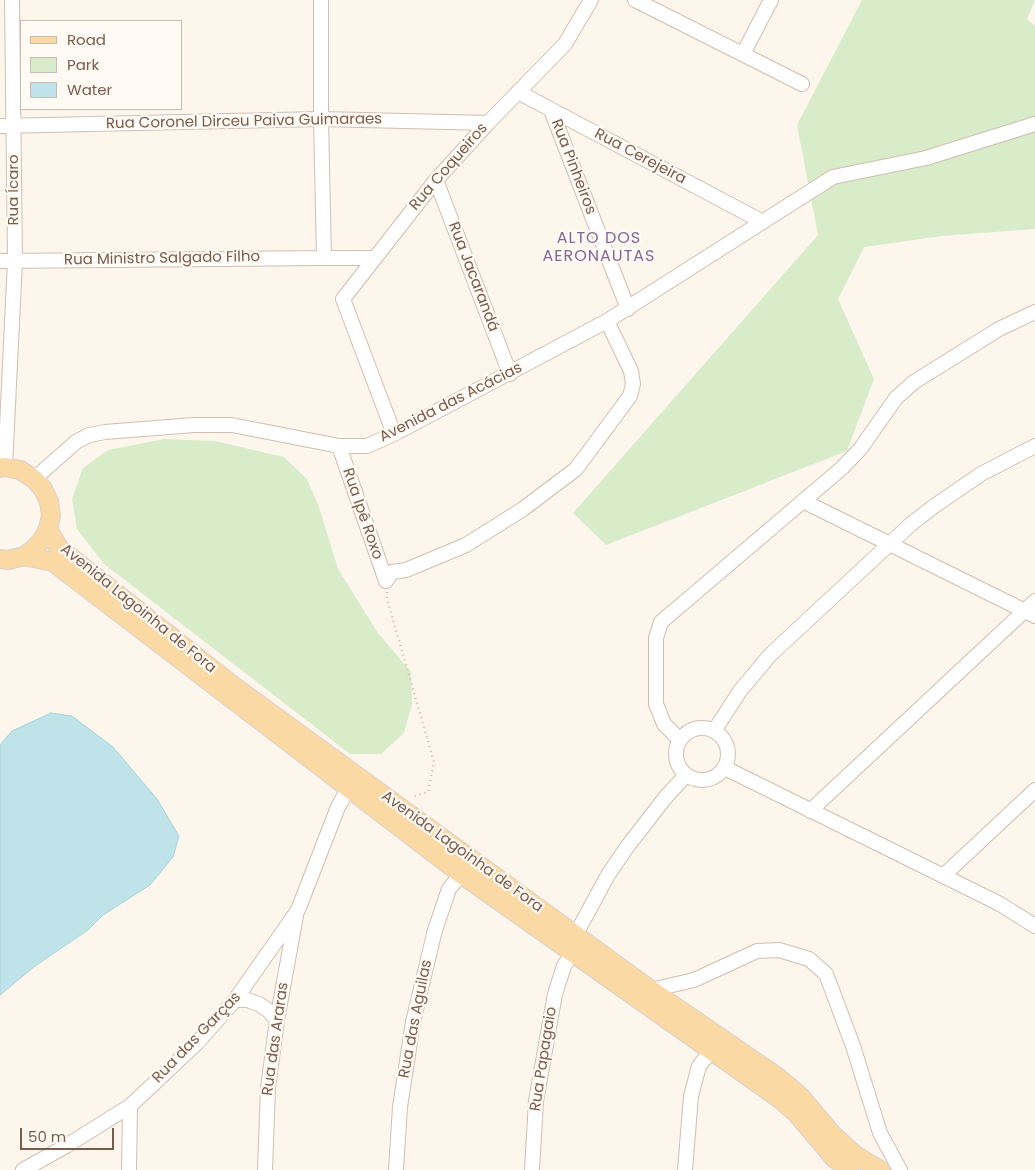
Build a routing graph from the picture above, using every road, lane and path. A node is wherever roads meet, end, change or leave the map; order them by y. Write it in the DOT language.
graph roads {
  1 [pos="12,0"];
  2 [pos="321,0"];
  3 [pos="590,0"];
  4 [pos="635,0"];
  5 [pos="771,0"];
  6 [pos="743,54"];
  7 [pos="802,84"];
  8 [pos="518,92"];
  9 [pos="550,110"];
  10 [pos="321,119"];
  11 [pos="488,123"];
  12 [pos="1035,124"];
  13 [pos="7,126"];
  14 [pos="436,180"];
  15 [pos="763,222"];
  16 [pos="324,258"];
  17 [pos="373,258"];
  18 [pos="0,261"];
  19 [pos="15,261"];
  20 [pos="628,309"];
  21 [pos="1035,312"];
  22 [pos="607,321"];
  23 [pos="5,370"];
  24 [pos="510,374"];
  25 [pos="394,434"];
  26 [pos="339,446"];
  27 [pos="1035,446"];
  28 [pos="2,468"];
  29 [pos="34,478"];
  30 [pos="803,501"];
  31 [pos="48,529"];
  32 [pos="889,545"];
  33 [pos="24,556"];
  34 [pos="0,559"];
  35 [pos="386,581"];
  36 [pos="1035,601"];
  37 [pos="1030,613"];
  38 [pos="714,730"];
  39 [pos="680,740"];
  40 [pos="725,768"];
  41 [pos="686,775"];
  42 [pos="353,783"];
  43 [pos="1035,790"];
  44 [pos="393,802"];
  45 [pos="810,811"];
  46 [pos="461,874"];
  47 [pos="943,876"];
  48 [pos="298,910"];
  49 [pos="1035,926"];
  50 [pos="576,934"];
  51 [pos="572,953"];
  52 [pos="651,990"];
  53 [pos="235,1000"];
  54 [pos="277,1020"];
  55 [pos="711,1051"];
  56 [pos="130,1106"];
  57 [pos="23,1170"];
  58 [pos="129,1170"];
  59 [pos="265,1170"];
  60 [pos="396,1170"];
  61 [pos="532,1170"];
  62 [pos="685,1170"];
  63 [pos="849,1170"];
  64 [pos="880,1170"];
  65 [pos="900,1170"];
  1 -- 13 [label="street, Rua Ícaro"];
  2 -- 10 [label="street"];
  3 -- 8 [label="street, Rua Coqueiros"];
  4 -- 6 [label="street"];
  5 -- 6 [label="street"];
  6 -- 7 [label="street"];
  8 -- 9 [label="street, Rua Cerejeira"];
  8 -- 11 [label="street, Rua Coqueiros"];
  9 -- 15 [label="street, Rua Cerejeira"];
  9 -- 20 [label="street, Rua Pinheiros"];
  10 -- 11 [label="street, Rua Coronel Dirceu Paiva Guimaraes"];
  10 -- 13 [label="street, Rua Coronel Dirceu Paiva Guimaraes"];
  10 -- 16 [label="street"];
  11 -- 14 [label="street, Rua Coqueiros"];
  12 -- 15 [label="street, Avenida das Acácias"];
  13 -- 19 [label="street, Rua Ícaro"];
  14 -- 17 [label="street, Rua Coqueiros"];
  14 -- 24 [label="street, Rua Jacarandá"];
  15 -- 20 [label="street, Avenida das Acácias"];
  16 -- 17 [label="street, Rua Ministro Salgado Filho"];
  16 -- 19 [label="street, Rua Ministro Salgado Filho"];
  17 -- 25 [label="street, Rua Coqueiros"];
  18 -- 19 [label="street, Rua Ministro Salgado Filho"];
  19 -- 23 [label="street, Rua Ícaro"];
  20 -- 22 [label="street, Avenida das Acácias"];
  21 -- 30 [label="street"];
  22 -- 24 [label="street, Avenida das Acácias"];
  22 -- 35 [label="street"];
  23 -- 28 [label="street, Rua Ícaro"];
  24 -- 25 [label="street, Avenida das Acácias"];
  25 -- 26 [label="street, Avenida das Acácias"];
  26 -- 29 [label="street, Avenida das Acácias"];
  26 -- 35 [label="street, Rua Ipê Roxo"];
  27 -- 32 [label="street"];
  28 -- 29 [label="main road"];
  29 -- 31 [label="main road"];
  30 -- 32 [label="street"];
  30 -- 39 [label="street"];
  31 -- 33 [label="main road"];
  31 -- 42 [label="main road, Avenida Lagoinha de Fora"];
  32 -- 37 [label="street"];
  32 -- 38 [label="street"];
  33 -- 34 [label="main road, Avenida Lagoinha de Fora"];
  33 -- 42 [label="main road, Avenida Lagoinha de Fora"];
  35 -- 44 [label="path"];
  36 -- 37 [label="street"];
  37 -- 45 [label="street"];
  38 -- 39 [label="street"];
  38 -- 40 [label="street"];
  39 -- 41 [label="street"];
  40 -- 41 [label="street"];
  40 -- 45 [label="street"];
  41 -- 50 [label="street"];
  42 -- 44 [label="main road, Avenida Lagoinha de Fora"];
  42 -- 46 [label="main road, Avenida Lagoinha de Fora"];
  42 -- 48 [label="street, Rua das Garças"];
  43 -- 47 [label="street"];
  44 -- 50 [label="main road, Avenida Lagoinha de Fora"];
  45 -- 47 [label="street"];
  46 -- 51 [label="main road, Avenida Lagoinha de Fora"];
  46 -- 60 [label="street, Rua das Aguilas"];
  47 -- 49 [label="street"];
  48 -- 53 [label="street, Rua das Garças"];
  48 -- 54 [label="street, Rua das Araras"];
  50 -- 52 [label="main road, Avenida Lagoinha de Fora"];
  51 -- 55 [label="main road, Avenida Lagoinha de Fora"];
  51 -- 61 [label="street, Rua Papagaio"];
  52 -- 64 [label="main road, Avenida Lagoinha de Fora"];
  52 -- 65 [label="street"];
  53 -- 54 [label="street"];
  53 -- 56 [label="street, Rua das Garças"];
  54 -- 59 [label="street, Rua das Araras"];
  55 -- 62 [label="street"];
  55 -- 63 [label="main road, Avenida Lagoinha de Fora"];
  56 -- 57 [label="street, Rua das Garças"];
  56 -- 58 [label="street"];
}
